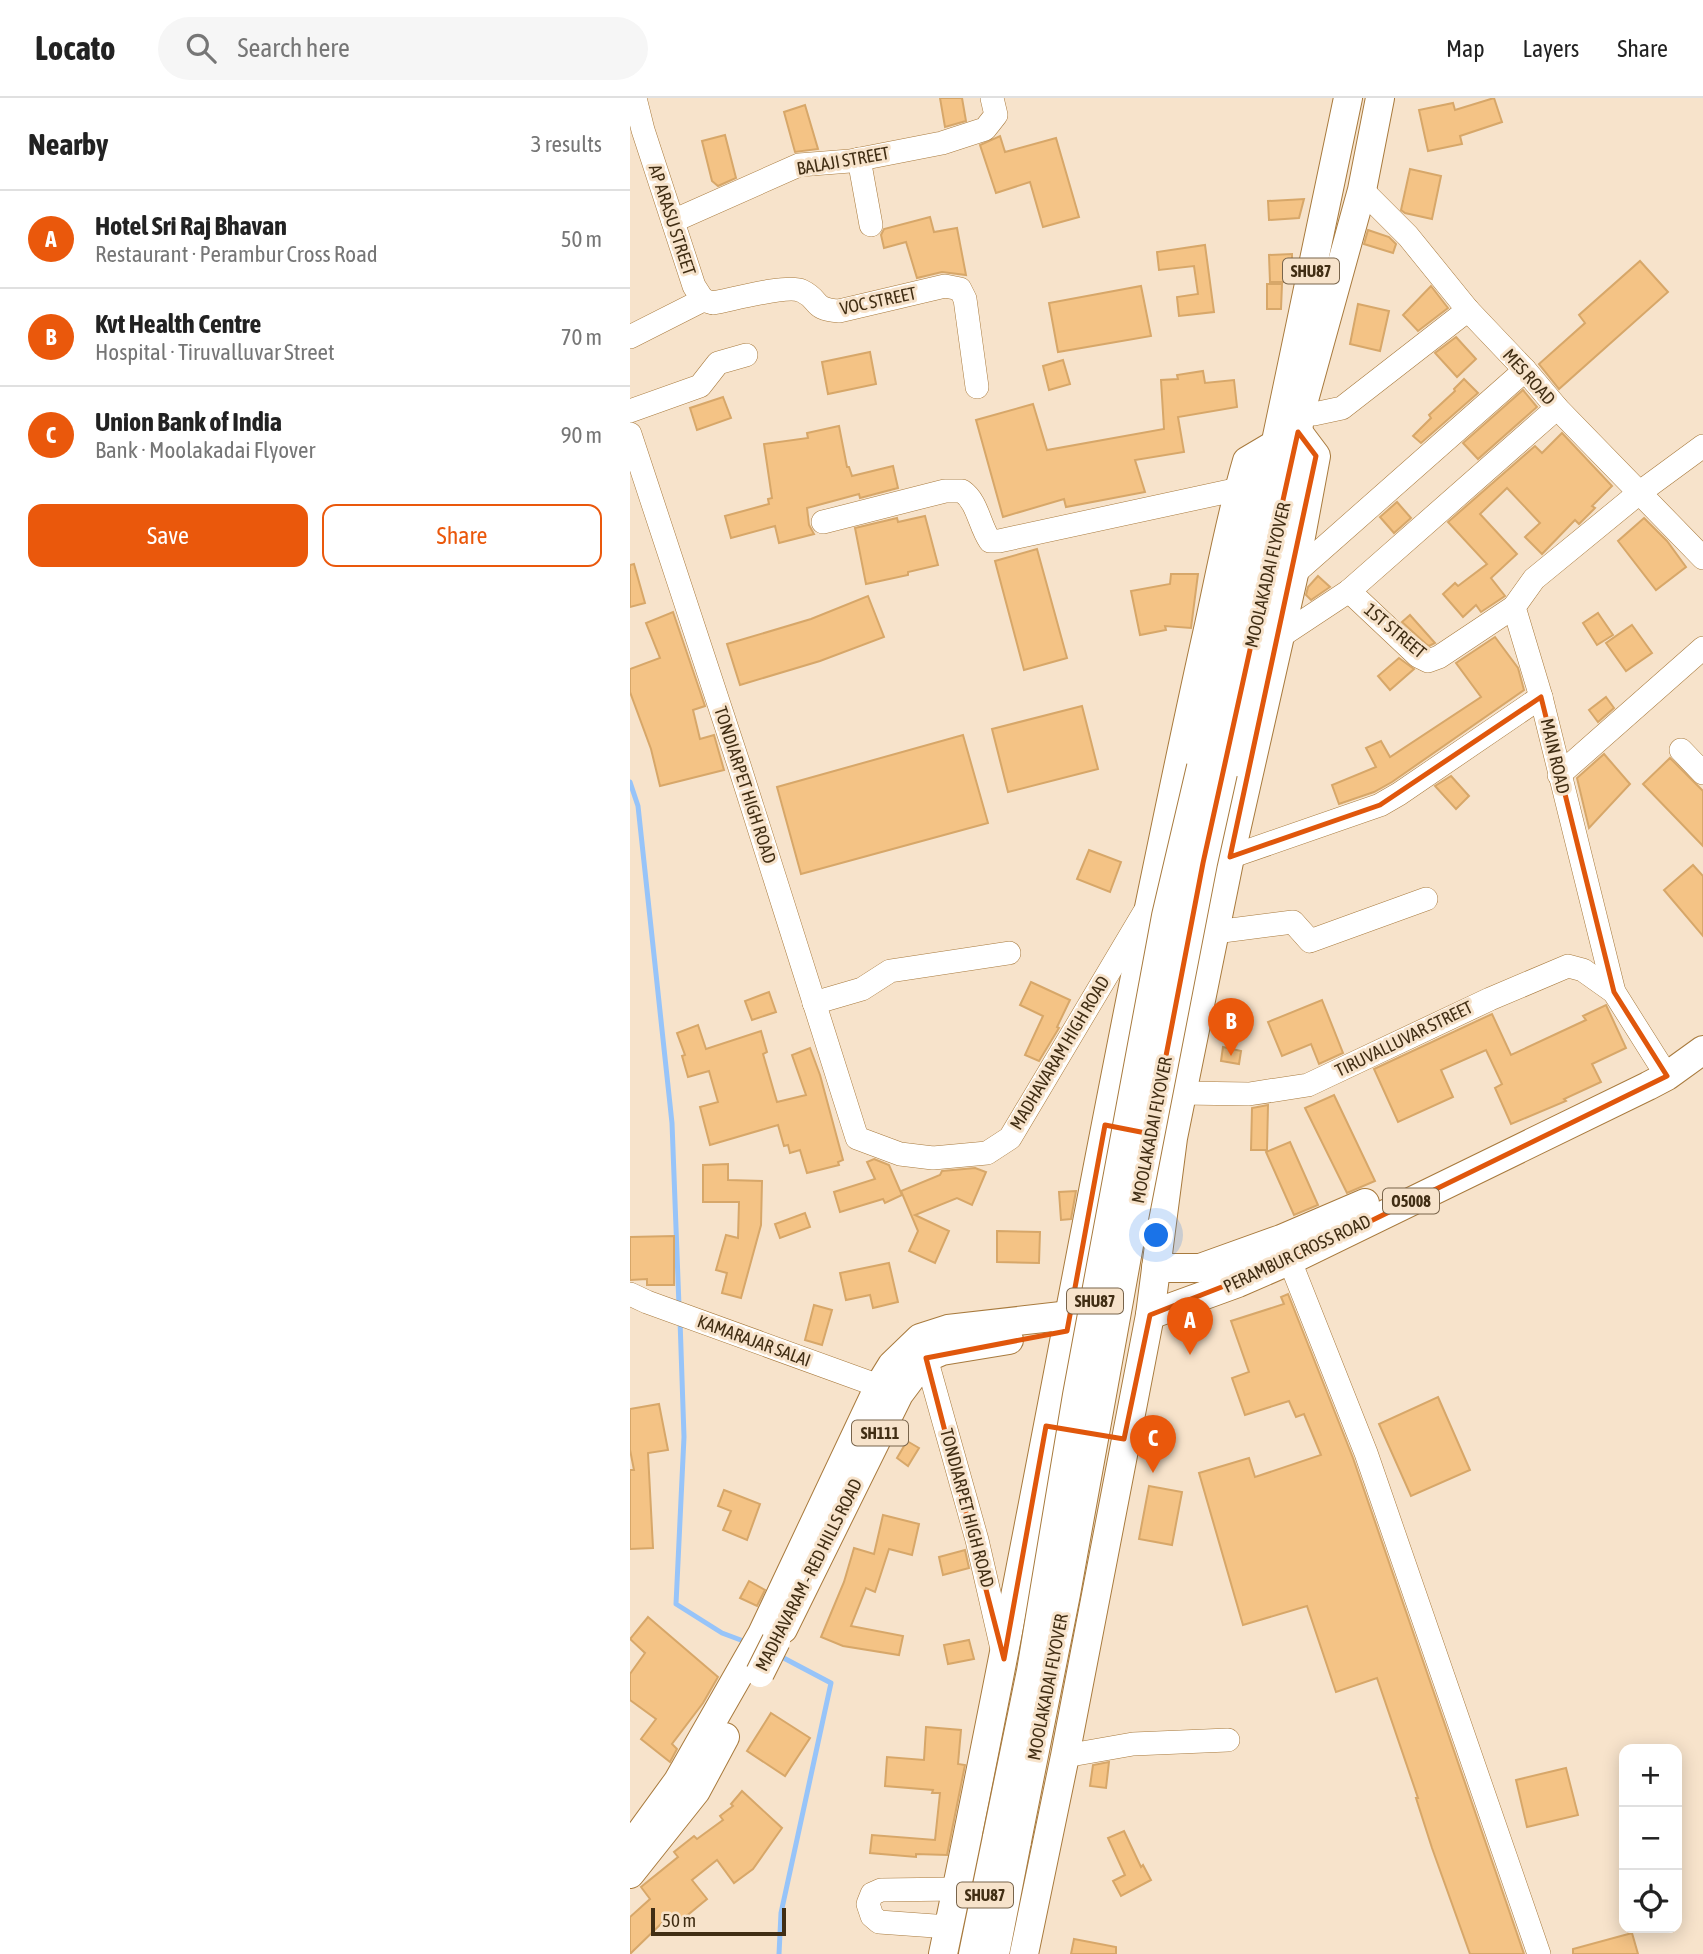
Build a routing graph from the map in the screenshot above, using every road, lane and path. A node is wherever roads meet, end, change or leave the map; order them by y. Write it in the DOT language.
graph roads {
  1 [pos="635,98"];
  2 [pos="992,98"];
  3 [pos="1348,98"];
  4 [pos="1380,98"];
  5 [pos="859,159"];
  6 [pos="1362,190"];
  7 [pos="673,221"];
  8 [pos="871,225"];
  9 [pos="703,300"];
  10 [pos="1468,310"];
  11 [pos="630,337"];
  12 [pos="746,355"];
  13 [pos="1525,370"];
  14 [pos="978,387"];
  15 [pos="1557,408"];
  16 [pos="630,411"];
  17 [pos="1291,429"];
  18 [pos="630,434"];
  19 [pos="1703,446"];
  20 [pos="1239,489"];
  21 [pos="1639,493"];
  22 [pos="823,522"];
  23 [pos="1703,558"];
  24 [pos="1294,574"];
  25 [pos="1349,591"];
  26 [pos="1514,607"];
  27 [pos="1278,638"];
  28 [pos="1703,648"];
  29 [pos="1541,697"];
  30 [pos="1681,750"];
  31 [pos="1703,772"];
  32 [pos="1559,775"];
  33 [pos="1230,857"];
  34 [pos="1426,900"];
  35 [pos="1150,903"];
  36 [pos="1215,932"];
  37 [pos="1009,953"];
  38 [pos="1614,992"];
  39 [pos="814,1003"];
  40 [pos="1703,1029"];
  41 [pos="1703,1050"];
  42 [pos="1662,1069"];
  43 [pos="1182,1093"];
  44 [pos="1105,1125"];
  45 [pos="857,1138"];
  46 [pos="1173,1138"];
  47 [pos="1286,1250"];
  48 [pos="1156,1268"];
  49 [pos="638,1298"];
  50 [pos="1150,1315"];
  51 [pos="1069,1323"];
  52 [pos="926,1358"];
  53 [pos="878,1386"];
  54 [pos="1046,1426"];
  55 [pos="1124,1439"];
  56 [pos="769,1637"];
  57 [pos="1004,1659"];
  58 [pos="752,1668"];
  59 [pos="1228,1740"];
  60 [pos="1065,1756"];
  61 [pos="1007,1839"];
  62 [pos="630,1847"];
  63 [pos="630,1874"];
  64 [pos="957,1889"];
  65 [pos="949,1927"];
  66 [pos="943,1954"];
  67 [pos="972,1954"];
  68 [pos="995,1954"];
  69 [pos="1024,1954"];
  70 [pos="1539,1954"];
  1 -- 7 [label="street, AP ARASU STREET"];
  2 -- 5 [label="street, BALAJI STREET"];
  3 -- 17 [label="main road, SHU87"];
  4 -- 6 [label="main road, SHU87"];
  5 -- 7 [label="street, BALAJI STREET"];
  5 -- 8 [label="street"];
  6 -- 10 [label="street, MES ROAD"];
  6 -- 17 [label="main road, SHU87"];
  7 -- 9 [label="street, AP ARASU STREET"];
  9 -- 11 [label="street, VOC STREET"];
  9 -- 14 [label="street, VOC STREET"];
  10 -- 13 [label="street, MES ROAD"];
  10 -- 17 [label="street"];
  12 -- 16 [label="street"];
  13 -- 15 [label="street, MES ROAD"];
  13 -- 24 [label="street"];
  15 -- 21 [label="street, MES ROAD"];
  15 -- 25 [label="street"];
  17 -- 20 [label="main road"];
  17 -- 24 [label="main road"];
  17 -- 61 [label="main road, MOOLAKADAI FLYOVER / SHU87, bridge"];
  18 -- 39 [label="street, TONDIARPET HIGH ROAD"];
  19 -- 21 [label="street"];
  20 -- 22 [label="street"];
  20 -- 35 [label="main road"];
  21 -- 23 [label="street, MES ROAD"];
  21 -- 26 [label="street"];
  24 -- 27 [label="main road"];
  25 -- 26 [label="street, 1ST STREET"];
  25 -- 27 [label="street"];
  26 -- 29 [label="street, MAIN ROAD"];
  27 -- 33 [label="main road"];
  28 -- 32 [label="street"];
  29 -- 32 [label="street, MAIN ROAD"];
  29 -- 33 [label="street"];
  30 -- 31 [label="street"];
  32 -- 38 [label="street, MAIN ROAD"];
  33 -- 36 [label="main road"];
  34 -- 36 [label="street"];
  35 -- 44 [label="main road"];
  35 -- 45 [label="street, MADHAVARAM HIGH ROAD"];
  36 -- 43 [label="main road"];
  37 -- 39 [label="street"];
  38 -- 42 [label="street, MAIN ROAD"];
  38 -- 43 [label="street, TIRUVALLUVAR STREET"];
  39 -- 45 [label="street, TONDIARPET HIGH ROAD"];
  40 -- 42 [label="main road"];
  41 -- 42 [label="main road"];
  42 -- 47 [label="main road, PERAMBUR CROSS ROAD / O5008"];
  43 -- 46 [label="main road"];
  44 -- 46 [label="main road"];
  44 -- 51 [label="main road"];
  46 -- 48 [label="main road"];
  47 -- 48 [label="main road, PERAMBUR CROSS ROAD / O5008"];
  47 -- 50 [label="main road, PERAMBUR CROSS ROAD / O5008"];
  47 -- 70 [label="street"];
  48 -- 50 [label="main road"];
  49 -- 53 [label="street, KAMARAJAR SALAI"];
  50 -- 55 [label="main road"];
  51 -- 52 [label="main road"];
  51 -- 53 [label="main road, MADHAVARAM - RED HILLS ROAD / SH111"];
  51 -- 54 [label="main road"];
  52 -- 56 [label="main road, MADHAVARAM - RED HILLS ROAD / SH111"];
  52 -- 57 [label="street, TONDIARPET HIGH ROAD"];
  53 -- 56 [label="main road, MADHAVARAM - RED HILLS ROAD / SH111"];
  54 -- 55 [label="main road"];
  54 -- 57 [label="main road"];
  55 -- 60 [label="main road"];
  56 -- 58 [label="main road, MADHAVARAM - RED HILLS ROAD / SH111, bridge"];
  57 -- 64 [label="main road"];
  58 -- 62 [label="main road, MADHAVARAM - RED HILLS ROAD / SH111"];
  58 -- 63 [label="main road, MADHAVARAM - RED HILLS ROAD / SH111"];
  59 -- 60 [label="street"];
  60 -- 69 [label="main road"];
  61 -- 67 [label="main road, MOOLAKADAI FLYOVER / SHU87"];
  61 -- 68 [label="main road, MOOLAKADAI FLYOVER / SHU87"];
  64 -- 65 [label="main road"];
  64 -- 65 [label="street"];
  65 -- 66 [label="main road"];
}
